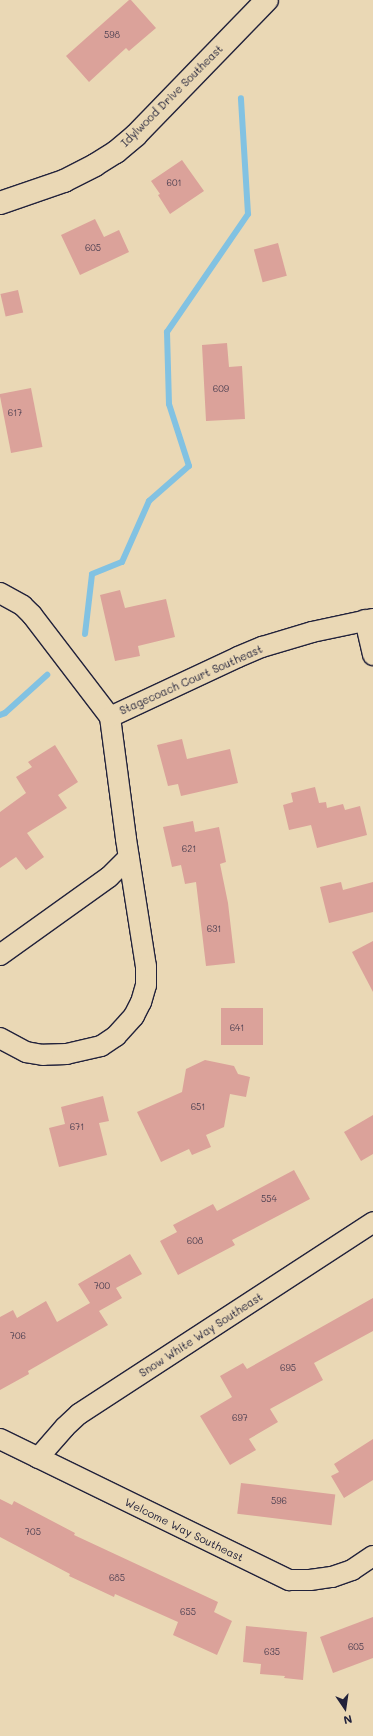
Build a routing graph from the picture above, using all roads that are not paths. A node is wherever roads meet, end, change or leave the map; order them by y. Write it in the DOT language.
graph roads {
  1 [pos="267,0"];
  2 [pos="0,203"];
  3 [pos="0,593"];
  4 [pos="369,620"];
  5 [pos="373,655"];
  6 [pos="110,717"];
  7 [pos="129,857"];
  8 [pos="0,955"];
  9 [pos="0,1038"];
  10 [pos="373,1222"];
  11 [pos="0,1439"];
  12 [pos="38,1458"];
  13 [pos="373,1556"];
  1 -- 2 [label="street, Idylwood Drive Southeast"];
  3 -- 6 [label="street"];
  4 -- 5 [label="street"];
  4 -- 6 [label="street, Stagecoach Court Southeast"];
  6 -- 7 [label="street"];
  7 -- 8 [label="street"];
  7 -- 9 [label="street"];
  10 -- 12 [label="street, Snow White Way Southeast"];
  11 -- 12 [label="street, Welcome Way Southeast"];
  12 -- 13 [label="street, Welcome Way Southeast"];
}
